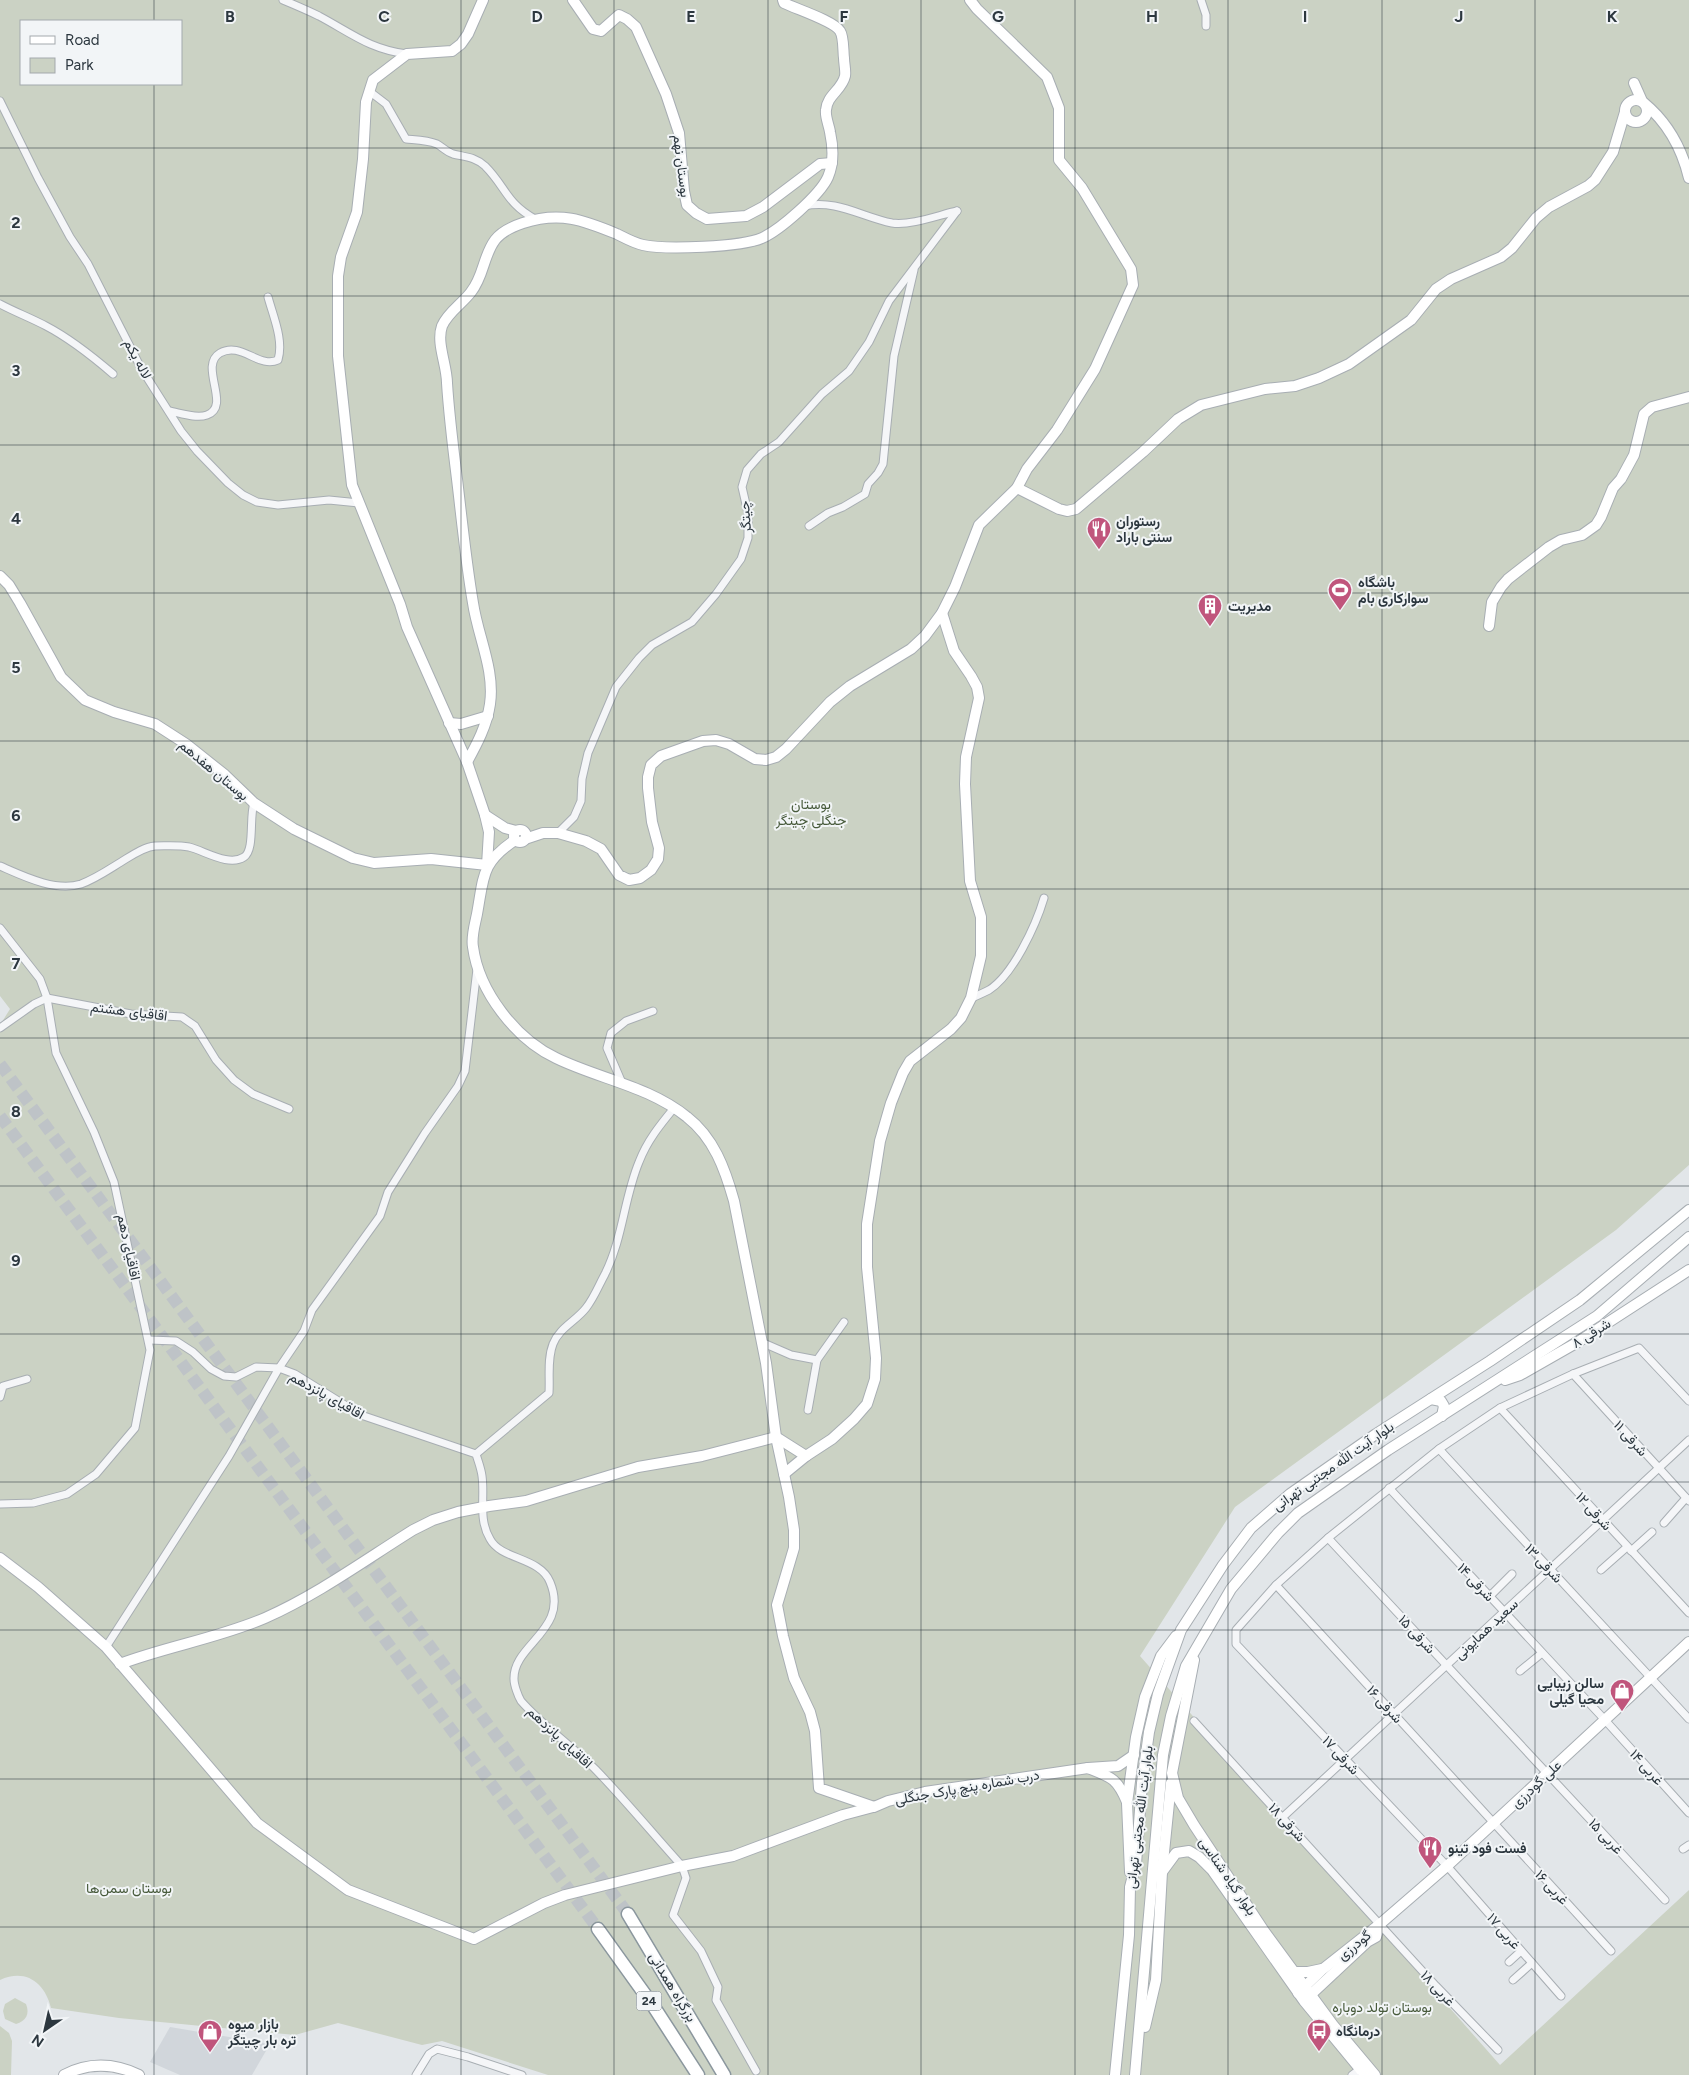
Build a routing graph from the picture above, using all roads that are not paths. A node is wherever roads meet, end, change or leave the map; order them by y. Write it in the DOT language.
graph roads {
  1 [pos="283,0"];
  2 [pos="483,0"];
  3 [pos="573,0"];
  4 [pos="783,0"];
  5 [pos="970,0"];
  6 [pos="1201,0"];
  7 [pos="1206,26"];
  8 [pos="407,54"];
  9 [pos="369,90"];
  10 [pos="0,101"];
  11 [pos="1643,102"];
  12 [pos="1627,107"];
  13 [pos="1638,122"];
  14 [pos="1666,127"];
  15 [pos="1619,135"];
  16 [pos="832,163"];
  17 [pos="1689,178"];
  18 [pos="804,206"];
  19 [pos="535,219"];
  20 [pos="915,268"];
  21 [pos="268,297"];
  22 [pos="0,304"];
  23 [pos="113,374"];
  24 [pos="1689,397"];
  25 [pos="169,411"];
  26 [pos="1017,488"];
  27 [pos="359,503"];
  28 [pos="809,526"];
  29 [pos="0,576"];
  30 [pos="942,613"];
  31 [pos="1489,626"];
  32 [pos="488,716"];
  33 [pos="449,723"];
  34 [pos="467,762"];
  35 [pos="254,803"];
  36 [pos="485,815"];
  37 [pos="558,833"];
  38 [pos="519,837"];
  39 [pos="487,865"];
  40 [pos="0,866"];
  41 [pos="1044,898"];
  42 [pos="0,928"];
  43 [pos="477,969"];
  44 [pos="47,998"];
  45 [pos="971,998"];
  46 [pos="653,1011"];
  47 [pos="0,1028"];
  48 [pos="622,1083"];
  49 [pos="674,1108"];
  50 [pos="289,1109"];
  51 [pos="1689,1210"];
  52 [pos="1689,1237"];
  53 [pos="1689,1270"];
  54 [pos="844,1322"];
  55 [pos="149,1340"];
  56 [pos="760,1342"];
  57 [pos="817,1360"];
  58 [pos="279,1368"];
  59 [pos="1573,1374"];
  60 [pos="27,1379"];
  61 [pos="1488,1386"];
  62 [pos="0,1397"];
  63 [pos="1431,1399"];
  64 [pos="1689,1401"];
  65 [pos="1500,1408"];
  66 [pos="808,1410"];
  67 [pos="1442,1416"];
  68 [pos="776,1437"];
  69 [pos="1689,1440"];
  70 [pos="1439,1449"];
  71 [pos="476,1454"];
  72 [pos="806,1456"];
  73 [pos="1658,1468"];
  74 [pos="784,1474"];
  75 [pos="1389,1488"];
  76 [pos="1688,1500"];
  77 [pos="0,1504"];
  78 [pos="481,1507"];
  79 [pos="1602,1521"];
  80 [pos="1664,1523"];
  81 [pos="1652,1532"];
  82 [pos="1328,1538"];
  83 [pos="1629,1549"];
  84 [pos="0,1558"];
  85 [pos="1550,1569"];
  86 [pos="1601,1570"];
  87 [pos="1512,1574"];
  88 [pos="1276,1585"];
  89 [pos="1490,1596"];
  90 [pos="1504,1612"];
  91 [pos="1689,1613"];
  92 [pos="1181,1630"];
  93 [pos="1689,1642"];
  94 [pos="1197,1646"];
  95 [pos="106,1647"];
  96 [pos="1542,1653"];
  97 [pos="120,1664"];
  98 [pos="1447,1665"];
  99 [pos="1520,1671"];
  100 [pos="1651,1677"];
  101 [pos="1394,1714"];
  102 [pos="1688,1717"];
  103 [pos="1605,1720"];
  104 [pos="1194,1721"];
  105 [pos="1134,1755"];
  106 [pos="1346,1760"];
  107 [pos="1088,1768"];
  108 [pos="1172,1772"];
  109 [pos="1548,1773"];
  110 [pos="1127,1803"];
  111 [pos="874,1807"];
  112 [pos="1689,1814"];
  113 [pos="1283,1817"];
  114 [pos="1493,1823"];
  115 [pos="682,1866"];
  116 [pos="1447,1866"];
  117 [pos="1162,1872"];
  118 [pos="1130,1887"];
  119 [pos="1664,1900"];
  120 [pos="628,1914"];
  121 [pos="1380,1924"];
  122 [pos="598,1929"];
  123 [pos="1521,1951"];
  124 [pos="1611,1951"];
  125 [pos="1509,1962"];
  126 [pos="1532,1963"];
  127 [pos="1324,1969"];
  128 [pos="1294,1972"];
  129 [pos="1513,1980"];
  130 [pos="1320,1988"];
  131 [pos="1305,1994"];
  132 [pos="1561,1996"];
  133 [pos="1324,2012"];
  134 [pos="1498,2050"];
  135 [pos="1137,2060"];
  136 [pos="716,2061"];
  137 [pos="756,2070"];
  138 [pos="1359,2073"];
  139 [pos="65,2075"];
  140 [pos="138,2075"];
  141 [pos="416,2075"];
  142 [pos="522,2075"];
  143 [pos="698,2075"];
  144 [pos="724,2075"];
  145 [pos="728,2075"];
  146 [pos="1115,2075"];
  147 [pos="1135,2075"];
  148 [pos="1375,2075"];
  1 -- 8 [label="street"];
  2 -- 8 [label="street"];
  3 -- 16 [label="street, بوستان نهم"];
  4 -- 16 [label="street"];
  5 -- 26 [label="street"];
  6 -- 7 [label="street"];
  8 -- 9 [label="street"];
  9 -- 19 [label="street"];
  9 -- 27 [label="street"];
  10 -- 25 [label="street, لاله یکم"];
  11 -- 12 [label="street"];
  11 -- 12 [label="street"];
  11 -- 13 [label="street"];
  11 -- 14 [label="street"];
  12 -- 13 [label="street"];
  12 -- 15 [label="street"];
  13 -- 14 [label="street"];
  13 -- 15 [label="street"];
  14 -- 17 [label="street"];
  15 -- 26 [label="street"];
  16 -- 18 [label="street"];
  18 -- 19 [label="street"];
  18 -- 20 [label="street, چیتگر"];
  19 -- 32 [label="street"];
  20 -- 28 [label="street"];
  20 -- 37 [label="street, چیتگر"];
  21 -- 25 [label="street"];
  22 -- 23 [label="street"];
  24 -- 31 [label="street"];
  25 -- 27 [label="street, لاله یکم"];
  26 -- 30 [label="street"];
  27 -- 33 [label="street"];
  29 -- 35 [label="street, بوستان هفدهم"];
  30 -- 37 [label="street"];
  30 -- 45 [label="street"];
  32 -- 33 [label="street"];
  32 -- 34 [label="street"];
  33 -- 34 [label="street"];
  34 -- 36 [label="street"];
  35 -- 39 [label="street, بوستان هفدهم"];
  35 -- 40 [label="street"];
  36 -- 38 [label="street"];
  36 -- 39 [label="street"];
  37 -- 38 [label="street"];
  38 -- 39 [label="street"];
  39 -- 43 [label="street"];
  41 -- 45 [label="street"];
  42 -- 44 [label="street, اقاقیای دهم"];
  43 -- 48 [label="street"];
  43 -- 58 [label="street"];
  44 -- 47 [label="street"];
  44 -- 50 [label="street, اقاقیای هشتم"];
  44 -- 55 [label="street, اقاقیای دهم"];
  45 -- 72 [label="street"];
  46 -- 48 [label="street"];
  48 -- 49 [label="street"];
  49 -- 56 [label="street"];
  49 -- 71 [label="street"];
  51 -- 63 [label="street, بلوار آیت الله مجتبی تهرانی"];
  52 -- 61 [label="street, بلوار آیت الله مجتبی تهرانی"];
  53 -- 61 [label="street, ۸ شرقی"];
  54 -- 57 [label="street"];
  55 -- 58 [label="street, اقاقیای پانزدهم"];
  55 -- 77 [label="street, اقاقیای دهم"];
  56 -- 57 [label="street"];
  56 -- 68 [label="street"];
  57 -- 66 [label="street"];
  58 -- 71 [label="street, اقاقیای پانزدهم"];
  58 -- 95 [label="street"];
  59 -- 64 [label="street"];
  59 -- 65 [label="street"];
  59 -- 73 [label="street, ۱۱ شرقی"];
  60 -- 62 [label="street"];
  61 -- 67 [label="street, بلوار آیت الله مجتبی تهرانی"];
  63 -- 67 [label="street"];
  63 -- 92 [label="street, بلوار آیت الله مجتبی تهرانی"];
  65 -- 70 [label="street"];
  65 -- 79 [label="street, ۱۲ شرقی"];
  67 -- 94 [label="street, بلوار آیت الله مجتبی تهرانی"];
  68 -- 72 [label="street"];
  68 -- 74 [label="street"];
  68 -- 78 [label="street"];
  69 -- 73 [label="street, سعید همایونی"];
  70 -- 75 [label="street"];
  70 -- 85 [label="street, ۱۳ شرقی"];
  71 -- 78 [label="street, اقاقیای پانزدهم"];
  72 -- 74 [label="street"];
  73 -- 76 [label="street, ۱۱ شرقی"];
  73 -- 79 [label="street, سعید همایونی"];
  74 -- 111 [label="street"];
  75 -- 82 [label="street"];
  75 -- 89 [label="street, ۱۴ شرقی"];
  76 -- 80 [label="street"];
  78 -- 97 [label="street"];
  78 -- 115 [label="street, اقاقیای پانزدهم"];
  79 -- 83 [label="street, ۱۲ شرقی"];
  79 -- 85 [label="street, سعید همایونی"];
  81 -- 83 [label="street"];
  82 -- 88 [label="street"];
  82 -- 98 [label="street, ۱۵ شرقی"];
  83 -- 86 [label="street"];
  83 -- 91 [label="street, ۱۲ شرقی"];
  84 -- 95 [label="street, درب شماره پنچ پارک جنگلی"];
  85 -- 90 [label="street, سعید همایونی"];
  85 -- 100 [label="street, ۱۳ شرقی"];
  87 -- 89 [label="street"];
  88 -- 101 [label="street, ۱۶ شرقی"];
  88 -- 106 [label="street, ۱۷ شرقی"];
  89 -- 90 [label="street, ۱۴ شرقی"];
  90 -- 96 [label="street, ۱۴ شرقی"];
  90 -- 98 [label="street, سعید همایونی"];
  92 -- 105 [label="street"];
  92 -- 118 [label="street, بلوار آیت الله مجتبی تهرانی"];
  93 -- 100 [label="street, علی گودرزی"];
  94 -- 108 [label="street, بلوار گیاه شناسی"];
  94 -- 135 [label="street, بلوار آیت الله مجتبی تهرانی"];
  95 -- 97 [label="street, درب شماره پنچ پارک جنگلی"];
  96 -- 99 [label="street"];
  96 -- 103 [label="street, ۱۴ شرقی"];
  97 -- 115 [label="street, درب شماره پنچ پارک جنگلی"];
  98 -- 101 [label="street, سعید همایونی"];
  98 -- 109 [label="street, ۱۵ شرقی"];
  100 -- 102 [label="street, ۱۳ شرقی"];
  100 -- 103 [label="street, علی گودرزی"];
  101 -- 106 [label="street, سعید همایونی"];
  101 -- 114 [label="street, ۱۶ شرقی"];
  103 -- 109 [label="street, علی گودرزی"];
  103 -- 112 [label="street, ۱۴ غربی"];
  104 -- 113 [label="street, ۱۸ شرقی"];
  105 -- 107 [label="street, درب شماره پنچ پارک جنگلی"];
  105 -- 110 [label="street"];
  106 -- 113 [label="street, سعید همایونی"];
  106 -- 116 [label="street, ۱۷ شرقی"];
  107 -- 110 [label="street"];
  107 -- 111 [label="street, درب شماره پنچ پارک جنگلی"];
  108 -- 117 [label="street"];
  108 -- 128 [label="street, بلوار گیاه شناسی"];
  109 -- 114 [label="street, علی گودرزی"];
  109 -- 119 [label="street, ۱۵ غربی"];
  110 -- 118 [label="street"];
  111 -- 115 [label="street, درب شماره پنچ پارک جنگلی"];
  113 -- 121 [label="street, ۱۸ شرقی"];
  114 -- 116 [label="street, علی گودرزی"];
  114 -- 124 [label="street, ۱۶ غربی"];
  115 -- 137 [label="street"];
  116 -- 121 [label="street, علی گودرزی"];
  116 -- 123 [label="street, ۱۷ غربی"];
  117 -- 131 [label="street, بلوار گیاه شناسی"];
  117 -- 135 [label="street"];
  118 -- 146 [label="street, بلوار آیت الله مجتبی تهرانی"];
  120 -- 136 [label="highway, بزرگراه همدانی / 24"];
  121 -- 127 [label="street, گودرزی"];
  121 -- 130 [label="street, گودرزی"];
  121 -- 134 [label="street, ۱۸ غربی"];
  122 -- 143 [label="highway, بزرگراه همدانی / 24"];
  123 -- 125 [label="street"];
  123 -- 126 [label="street, ۱۷ غربی"];
  126 -- 129 [label="street"];
  126 -- 132 [label="street, ۱۷ غربی"];
  127 -- 128 [label="street"];
  127 -- 131 [label="street, گودرزی"];
  128 -- 131 [label="street, بلوار گیاه شناسی"];
  130 -- 131 [label="street, گودرزی"];
  130 -- 133 [label="street"];
  131 -- 133 [label="street, بلوار گیاه شناسی"];
  131 -- 138 [label="street, بلوار گیاه شناسی"];
  133 -- 148 [label="street, بلوار گیاه شناسی"];
  135 -- 147 [label="street, بلوار آیت الله مجتبی تهرانی"];
  136 -- 144 [label="highway, بزرگراه همدانی / 24"];
  136 -- 145 [label="highway, بزرگراه همدانی"];
  139 -- 140 [label="street"];
  141 -- 142 [label="street"];
}
